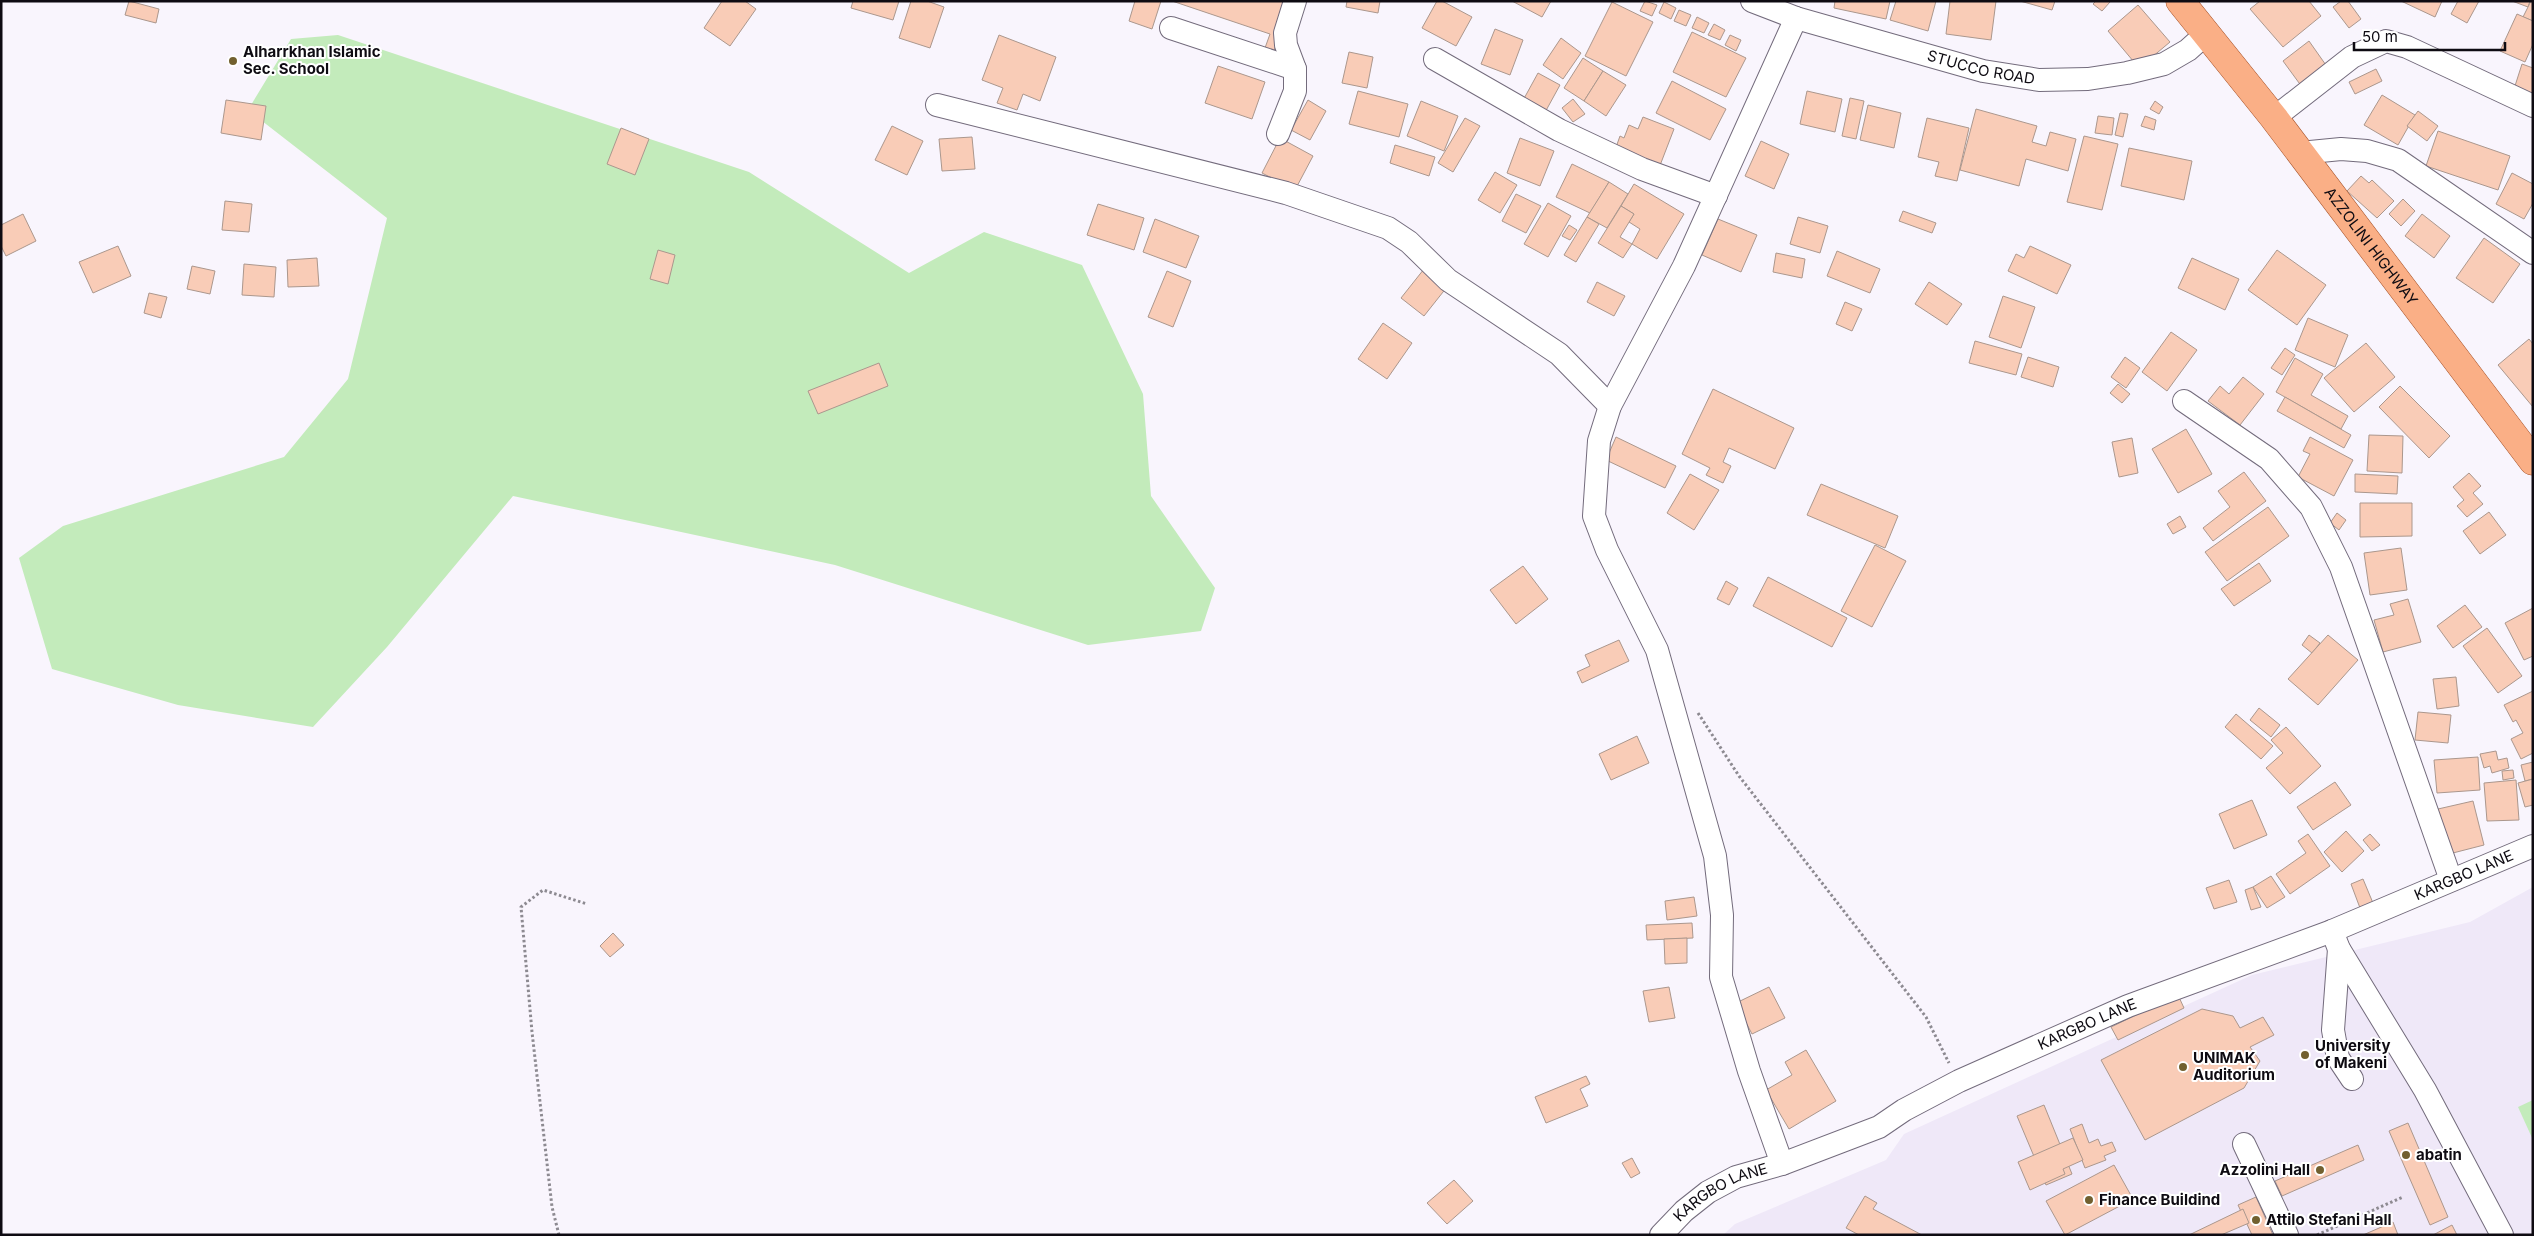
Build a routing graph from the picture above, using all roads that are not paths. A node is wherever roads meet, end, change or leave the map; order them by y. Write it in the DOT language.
graph roads {
  1 [pos="1295,1"];
  2 [pos="1752,1"];
  3 [pos="2180,1"];
  4 [pos="1796,18"];
  5 [pos="1171,28"];
  6 [pos="2207,33"];
  7 [pos="1435,59"];
  8 [pos="1295,69"];
  9 [pos="937,105"];
  10 [pos="2533,106"];
  11 [pos="2274,118"];
  12 [pos="1278,134"];
  13 [pos="2300,153"];
  14 [pos="1716,196"];
  15 [pos="2533,252"];
  16 [pos="2184,401"];
  17 [pos="1610,406"];
  18 [pos="2533,462"];
  19 [pos="2533,846"];
  20 [pos="2451,880"];
  21 [pos="2335,940"];
  22 [pos="2352,1080"];
  23 [pos="2244,1144"];
  24 [pos="1782,1164"];
  25 [pos="1661,1235"];
  26 [pos="2287,1235"];
  27 [pos="2502,1235"];
  1 -- 8 [label="street"];
  2 -- 4 [label="street, STUCCO ROAD"];
  3 -- 6 [label="main road, AZZOLINI HIGHWAY"];
  4 -- 6 [label="street, STUCCO ROAD"];
  4 -- 14 [label="street"];
  5 -- 8 [label="street"];
  6 -- 11 [label="main road, AZZOLINI HIGHWAY"];
  7 -- 14 [label="street"];
  8 -- 12 [label="street"];
  9 -- 17 [label="street"];
  10 -- 11 [label="street"];
  11 -- 13 [label="main road, AZZOLINI HIGHWAY"];
  13 -- 15 [label="street"];
  13 -- 18 [label="main road, AZZOLINI HIGHWAY"];
  14 -- 17 [label="street"];
  16 -- 20 [label="street"];
  17 -- 24 [label="street"];
  19 -- 20 [label="street, KARGBO LANE"];
  20 -- 21 [label="street, KARGBO LANE"];
  21 -- 22 [label="street"];
  21 -- 24 [label="street, KARGBO LANE"];
  21 -- 27 [label="street"];
  23 -- 26 [label="street"];
  24 -- 25 [label="street, KARGBO LANE"];
}
